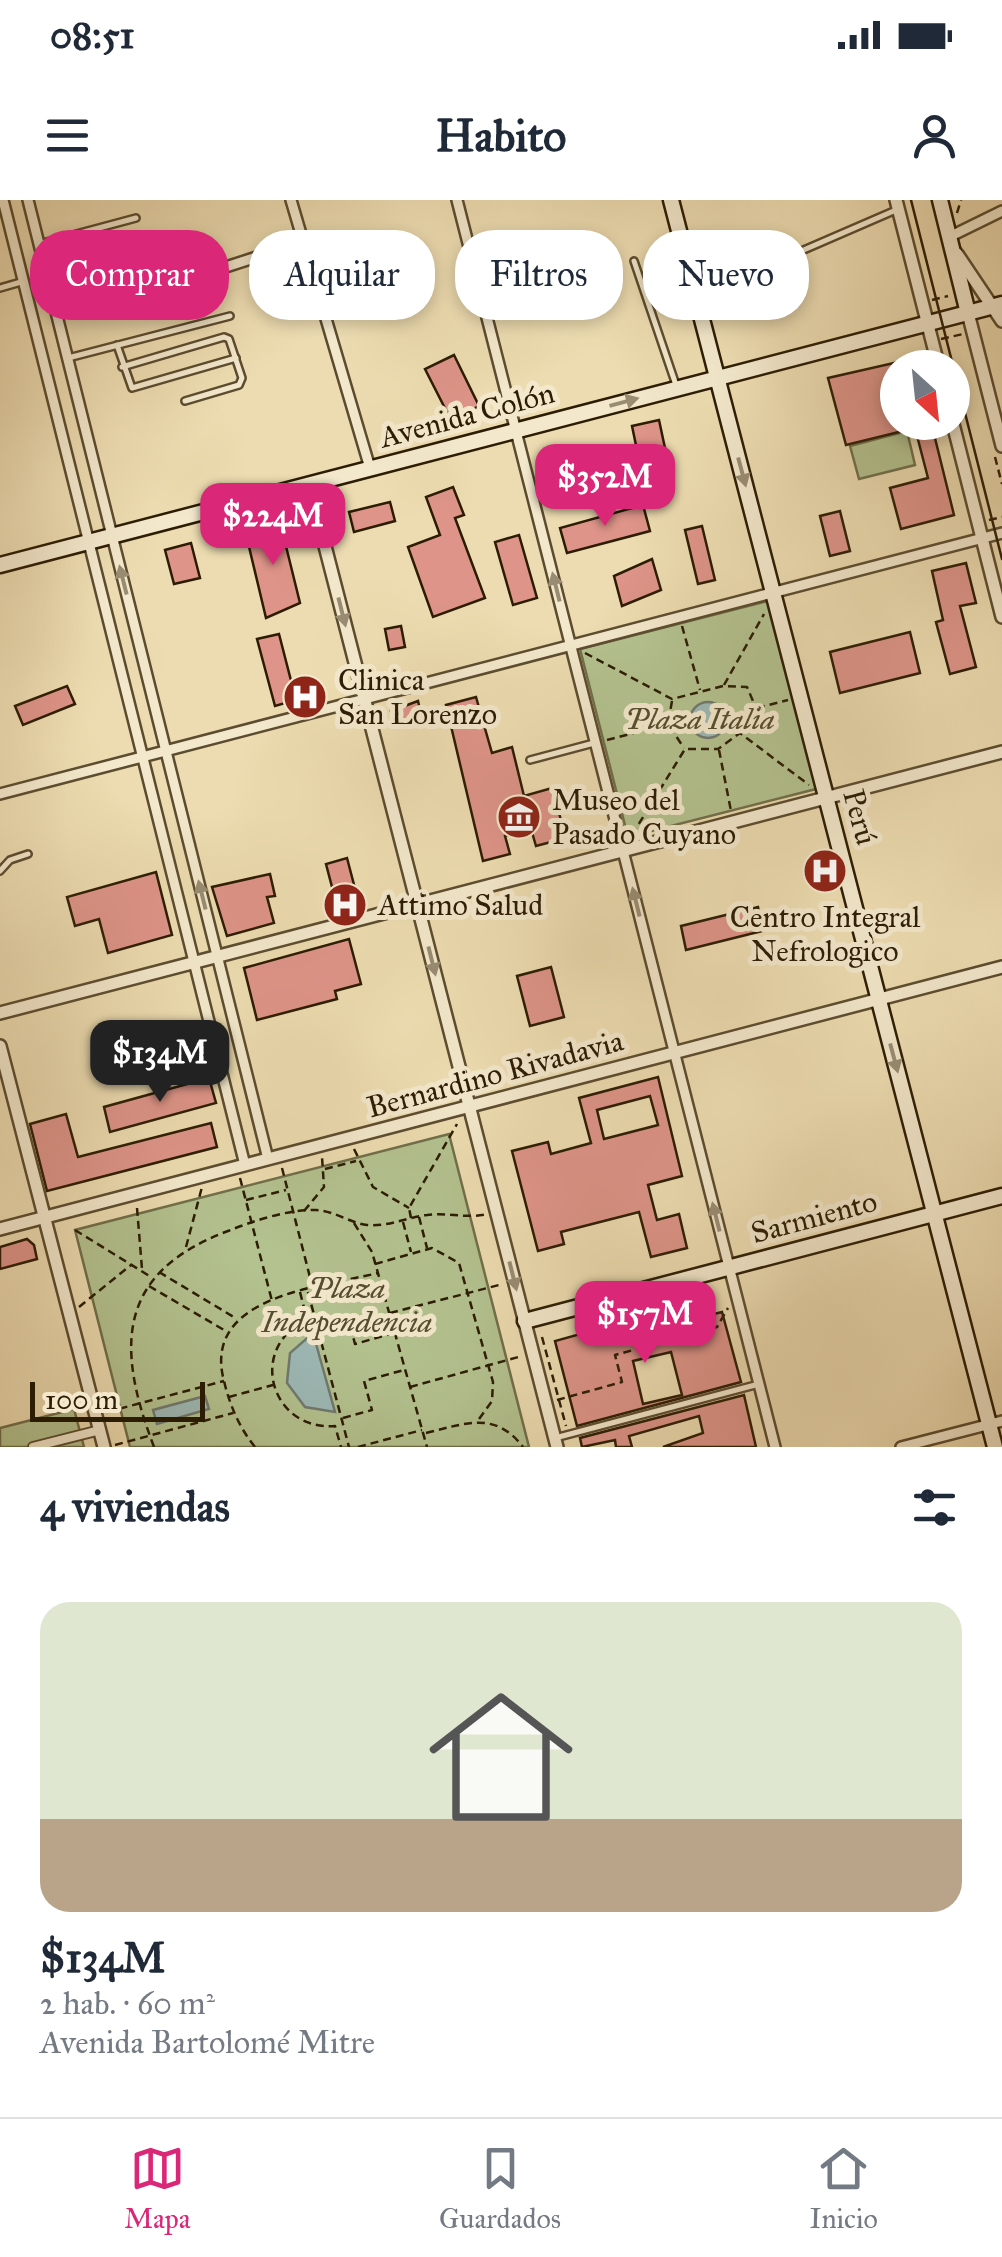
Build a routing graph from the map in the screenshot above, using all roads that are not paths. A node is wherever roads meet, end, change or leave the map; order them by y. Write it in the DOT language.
graph roads {
  1 [pos="3,200"];
  2 [pos="28,200"];
  3 [pos="291,200"];
  4 [pos="457,200"];
  5 [pos="671,200"];
  6 [pos="940,200"];
  7 [pos="898,204"];
  8 [pos="1002,211"];
  9 [pos="136,218"];
  10 [pos="36,230"];
  11 [pos="91,230"];
  12 [pos="300,230"];
  13 [pos="949,238"];
  14 [pos="809,247"];
  15 [pos="634,261"];
  16 [pos="24,282"];
  17 [pos="0,288"];
  18 [pos="997,305"];
  19 [pos="968,313"];
  20 [pos="230,316"];
  21 [pos="58,320"];
  22 [pos="326,320"];
  23 [pos="1002,321"];
  24 [pos="928,323"];
  25 [pos="116,346"];
  26 [pos="935,350"];
  27 [pos="67,358"];
  28 [pos="236,358"];
  29 [pos="122,367"];
  30 [pos="717,378"];
  31 [pos="677,388"];
  32 [pos="185,401"];
  33 [pos="516,430"];
  34 [pos="957,440"];
  35 [pos="1002,446"];
  36 [pos="370,468"];
  37 [pos="309,484"];
  38 [pos="1002,533"];
  39 [pos="112,536"];
  40 [pos="982,538"];
  41 [pos="89,542"];
  42 [pos="0,564"];
  43 [pos="772,596"];
  44 [pos="1002,617"];
  45 [pos="570,645"];
  46 [pos="365,699"];
  47 [pos="595,742"];
  48 [pos="166,751"];
  49 [pos="1002,752"];
  50 [pos="143,757"];
  51 [pos="530,760"];
  52 [pos="0,794"];
  53 [pos="826,798"];
  54 [pos="623,850"];
  55 [pos="28,854"];
  56 [pos="0,871"];
  57 [pos="417,904"];
  58 [pos="217,956"];
  59 [pos="194,962"];
  60 [pos="1002,968"];
  61 [pos="879,1000"];
  62 [pos="0,1013"];
  63 [pos="0,1046"];
  64 [pos="674,1053"];
  65 [pos="470,1106"];
  66 [pos="268,1159"];
  67 [pos="245,1165"];
  68 [pos="1002,1196"];
  69 [pos="934,1214"];
  70 [pos="44,1218"];
  71 [pos="0,1229"];
  72 [pos="729,1267"];
  73 [pos="525,1321"];
  74 [pos="759,1384"];
  75 [pos="995,1422"];
  76 [pos="100,1430"];
  77 [pos="560,1440"];
  78 [pos="33,1447"];
  79 [pos="106,1447"];
  80 [pos="775,1447"];
  81 [pos="901,1447"];
  82 [pos="995,1447"];
  1 -- 16 [label="street"];
  2 -- 10 [label="street"];
  3 -- 12 [label="street"];
  4 -- 33 [label="street"];
  5 -- 30 [label="main road, Perú"];
  6 -- 13 [label="main road"];
  7 -- 14 [label="lane"];
  7 -- 24 [label="street"];
  8 -- 13 [label="street"];
  9 -- 11 [label="lane"];
  13 -- 18 [label="street"];
  13 -- 19 [label="main road"];
  15 -- 31 [label="lane"];
  16 -- 17 [label="lane"];
  16 -- 41 [label="street"];
  18 -- 19 [label="main road, Avenida Colón"];
  18 -- 23 [label="street"];
  19 -- 24 [label="main road, Avenida Colón"];
  19 -- 35 [label="street"];
  20 -- 25 [label="lane"];
  21 -- 27 [label="street"];
  22 -- 36 [label="street"];
  24 -- 26 [label="street"];
  24 -- 30 [label="main road, Avenida Colón"];
  25 -- 27 [label="lane"];
  25 -- 29 [label="lane"];
  27 -- 39 [label="street"];
  28 -- 29 [label="lane"];
  28 -- 29 [label="lane"];
  28 -- 32 [label="lane"];
  30 -- 31 [label="main road, Avenida Colón"];
  30 -- 43 [label="main road, Perú, one-way"];
  33 -- 31 [label="main road, Avenida Colón, one-way"];
  33 -- 36 [label="main road, Avenida Colón"];
  45 -- 33 [label="street, one-way"];
  34 -- 40 [label="street"];
  36 -- 37 [label="main road, Avenida Colón"];
  37 -- 39 [label="main road, Avenida Colón"];
  37 -- 46 [label="street, one-way"];
  38 -- 40 [label="street"];
  39 -- 41 [label="main road, Avenida Colón"];
  48 -- 39 [label="street, one-way"];
  40 -- 43 [label="street"];
  40 -- 44 [label="street"];
  41 -- 42 [label="main road, Avenida Colón"];
  41 -- 50 [label="street"];
  43 -- 45 [label="street"];
  43 -- 53 [label="main road, Perú"];
  45 -- 46 [label="street"];
  45 -- 47 [label="street"];
  46 -- 48 [label="street"];
  46 -- 57 [label="street"];
  47 -- 51 [label="lane"];
  47 -- 54 [label="street"];
  48 -- 50 [label="street"];
  58 -- 48 [label="street, one-way"];
  49 -- 53 [label="street"];
  50 -- 52 [label="street"];
  50 -- 59 [label="street"];
  53 -- 54 [label="street"];
  53 -- 61 [label="main road, Perú"];
  54 -- 57 [label="street"];
  64 -- 54 [label="street, one-way"];
  55 -- 56 [label="lane"];
  57 -- 58 [label="street"];
  57 -- 65 [label="street, one-way"];
  58 -- 59 [label="street"];
  58 -- 66 [label="street"];
  59 -- 62 [label="street"];
  59 -- 67 [label="street"];
  60 -- 61 [label="street, Bernardino Rivadavia"];
  61 -- 64 [label="street, Bernardino Rivadavia"];
  61 -- 69 [label="main road, Perú, one-way"];
  63 -- 70 [label="street"];
  64 -- 65 [label="street, Bernardino Rivadavia"];
  72 -- 64 [label="street, one-way"];
  65 -- 66 [label="street, Bernardino Rivadavia"];
  65 -- 73 [label="street, one-way"];
  66 -- 67 [label="street, Bernardino Rivadavia"];
  67 -- 70 [label="street, Bernardino Rivadavia"];
  68 -- 69 [label="main road, Sarmiento"];
  69 -- 72 [label="main road, Sarmiento"];
  69 -- 75 [label="main road, Perú"];
  70 -- 71 [label="street, Bernardino Rivadavia"];
  70 -- 76 [label="street"];
  72 -- 73 [label="main road, Sarmiento"];
  72 -- 74 [label="street"];
  73 -- 77 [label="street"];
  74 -- 77 [label="lane"];
  74 -- 80 [label="street"];
  75 -- 81 [label="street"];
  75 -- 82 [label="main road, Perú"];
  76 -- 78 [label="street"];
  76 -- 79 [label="street"];
}
